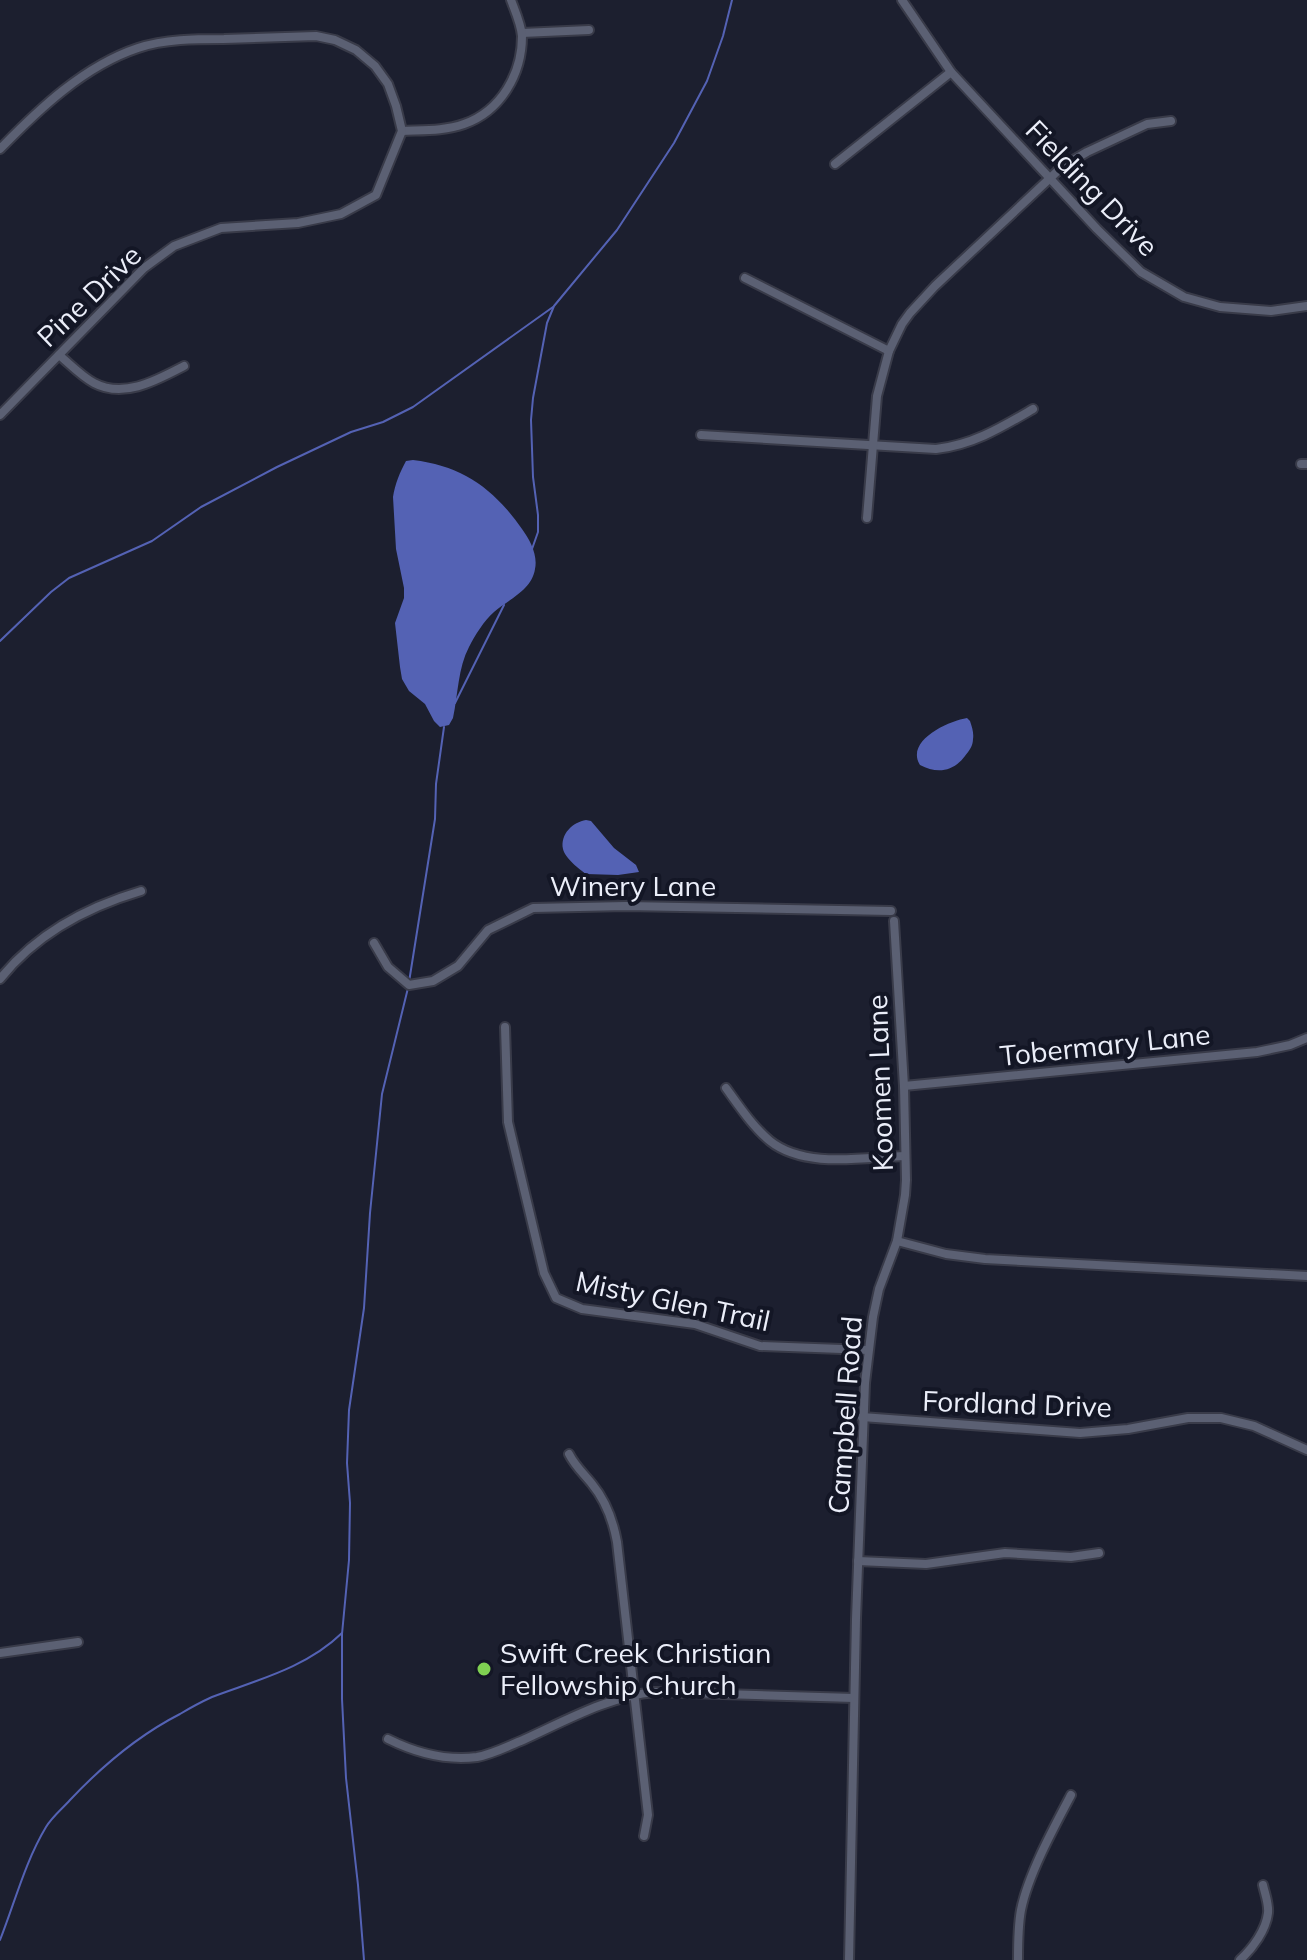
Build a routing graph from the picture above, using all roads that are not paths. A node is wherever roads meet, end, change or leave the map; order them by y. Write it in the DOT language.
graph roads {
  1 [pos="511,0"];
  2 [pos="902,0"];
  3 [pos="589,30"];
  4 [pos="522,33"];
  5 [pos="951,72"];
  6 [pos="1171,121"];
  7 [pos="402,131"];
  8 [pos="0,149"];
  9 [pos="835,164"];
  10 [pos="1050,177"];
  11 [pos="745,278"];
  12 [pos="1307,306"];
  13 [pos="889,351"];
  14 [pos="59,355"];
  15 [pos="184,366"];
  16 [pos="1033,409"];
  17 [pos="0,415"];
  18 [pos="701,435"];
  19 [pos="872,445"];
  20 [pos="867,518"];
  21 [pos="141,891"];
  22 [pos="891,911"];
  23 [pos="894,921"];
  24 [pos="374,943"];
  25 [pos="0,979"];
  26 [pos="505,1027"];
  27 [pos="1307,1038"];
  28 [pos="904,1086"];
  29 [pos="726,1088"];
  30 [pos="905,1156"];
  31 [pos="897,1241"];
  32 [pos="1307,1276"];
  33 [pos="868,1350"];
  34 [pos="862,1417"];
  35 [pos="1307,1450"];
  36 [pos="569,1454"];
  37 [pos="1099,1553"];
  38 [pos="858,1561"];
  39 [pos="78,1642"];
  40 [pos="0,1653"];
  41 [pos="635,1694"];
  42 [pos="854,1698"];
  43 [pos="388,1739"];
  44 [pos="1071,1795"];
  45 [pos="644,1836"];
  46 [pos="1263,1885"];
  47 [pos="849,1960"];
  48 [pos="1018,1960"];
  49 [pos="1240,1960"];
  1 -- 4 [label="street"];
  2 -- 5 [label="street, Fielding Drive"];
  3 -- 4 [label="street"];
  4 -- 7 [label="street"];
  5 -- 9 [label="street"];
  5 -- 10 [label="street, Fielding Drive"];
  6 -- 10 [label="street"];
  7 -- 8 [label="street"];
  7 -- 14 [label="street, Pine Drive"];
  10 -- 12 [label="street, Fielding Drive"];
  10 -- 13 [label="street"];
  11 -- 13 [label="street"];
  13 -- 19 [label="street"];
  14 -- 15 [label="street"];
  14 -- 17 [label="street, Pine Drive"];
  16 -- 19 [label="street"];
  18 -- 19 [label="street"];
  19 -- 20 [label="street"];
  21 -- 25 [label="street"];
  22 -- 24 [label="street, Winery Lane"];
  23 -- 28 [label="street, Koomen Lane"];
  26 -- 33 [label="street, Misty Glen Trail"];
  27 -- 28 [label="street, Tobermary Lane"];
  28 -- 30 [label="street, Koomen Lane"];
  29 -- 30 [label="street"];
  30 -- 31 [label="street, Koomen Lane"];
  31 -- 32 [label="street"];
  31 -- 33 [label="street, Campbell Road"];
  33 -- 34 [label="street, Campbell Road"];
  34 -- 35 [label="street, Fordland Drive"];
  34 -- 38 [label="street, Campbell Road"];
  36 -- 41 [label="street"];
  37 -- 38 [label="street"];
  38 -- 42 [label="street, Campbell Road"];
  39 -- 40 [label="street"];
  41 -- 42 [label="street"];
  41 -- 43 [label="street"];
  41 -- 45 [label="street"];
  42 -- 47 [label="street, Campbell Road"];
  44 -- 48 [label="street"];
  46 -- 49 [label="street"];
}
